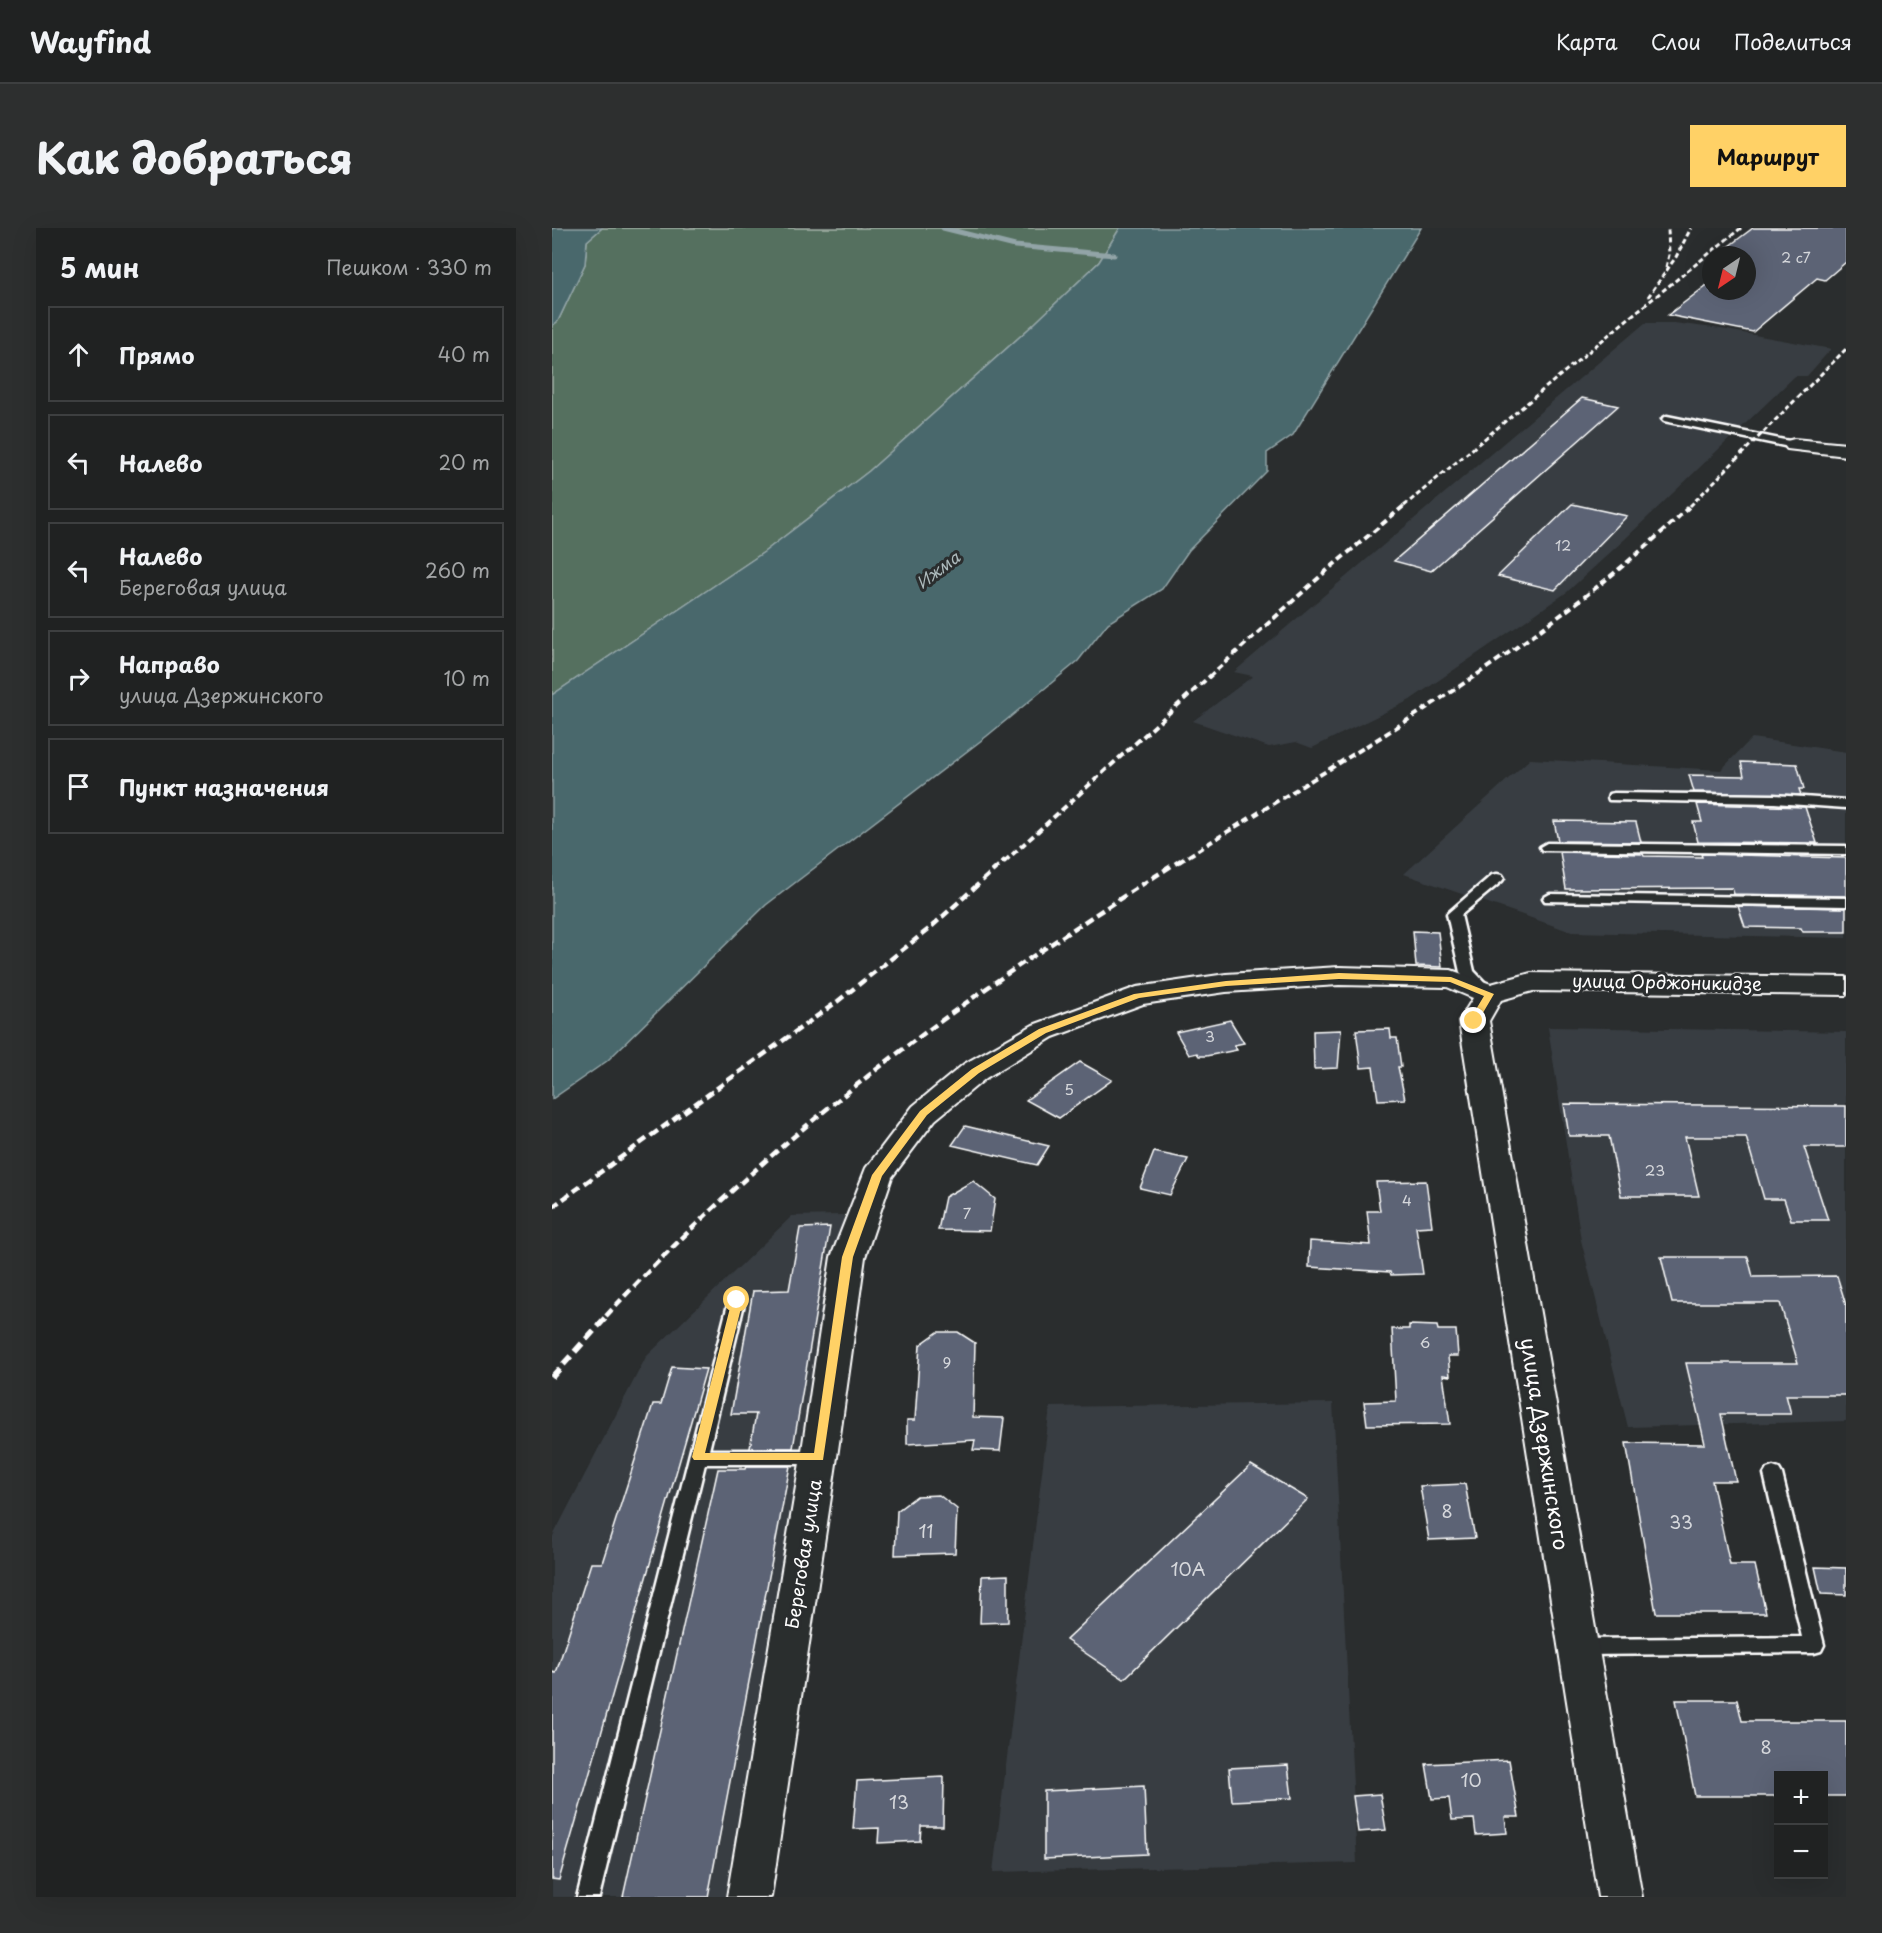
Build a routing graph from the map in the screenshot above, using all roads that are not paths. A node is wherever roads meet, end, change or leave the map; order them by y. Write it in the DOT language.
graph roads {
  1 [pos="1667,419"];
  2 [pos="1794,445"];
  3 [pos="1846,450"];
  4 [pos="1614,797"];
  5 [pos="1846,804"];
  6 [pos="1547,847"];
  7 [pos="1846,850"];
  8 [pos="1497,878"];
  9 [pos="1550,898"];
  10 [pos="1846,902"];
  11 [pos="1846,986"];
  12 [pos="1490,994"];
  13 [pos="737,1300"];
  14 [pos="698,1457"];
  15 [pos="819,1457"];
  16 [pos="1773,1474"];
  17 [pos="1578,1647"];
  18 [pos="588,1897"];
  19 [pos="749,1897"];
  20 [pos="1620,1897"];
  1 -- 2 [label="lane"];
  2 -- 3 [label="street"];
  4 -- 5 [label="lane"];
  6 -- 7 [label="lane"];
  8 -- 12 [label="lane"];
  9 -- 10 [label="lane"];
  11 -- 12 [label="street, улица Орджоникидзе"];
  12 -- 15 [label="street, Береговая улица"];
  12 -- 17 [label="street, улица Дзержинского"];
  13 -- 14 [label="lane"];
  14 -- 15 [label="lane"];
  14 -- 18 [label="lane"];
  15 -- 19 [label="street, Береговая улица"];
  16 -- 17 [label="lane"];
  17 -- 20 [label="street, улица Дзержинского"];
}
